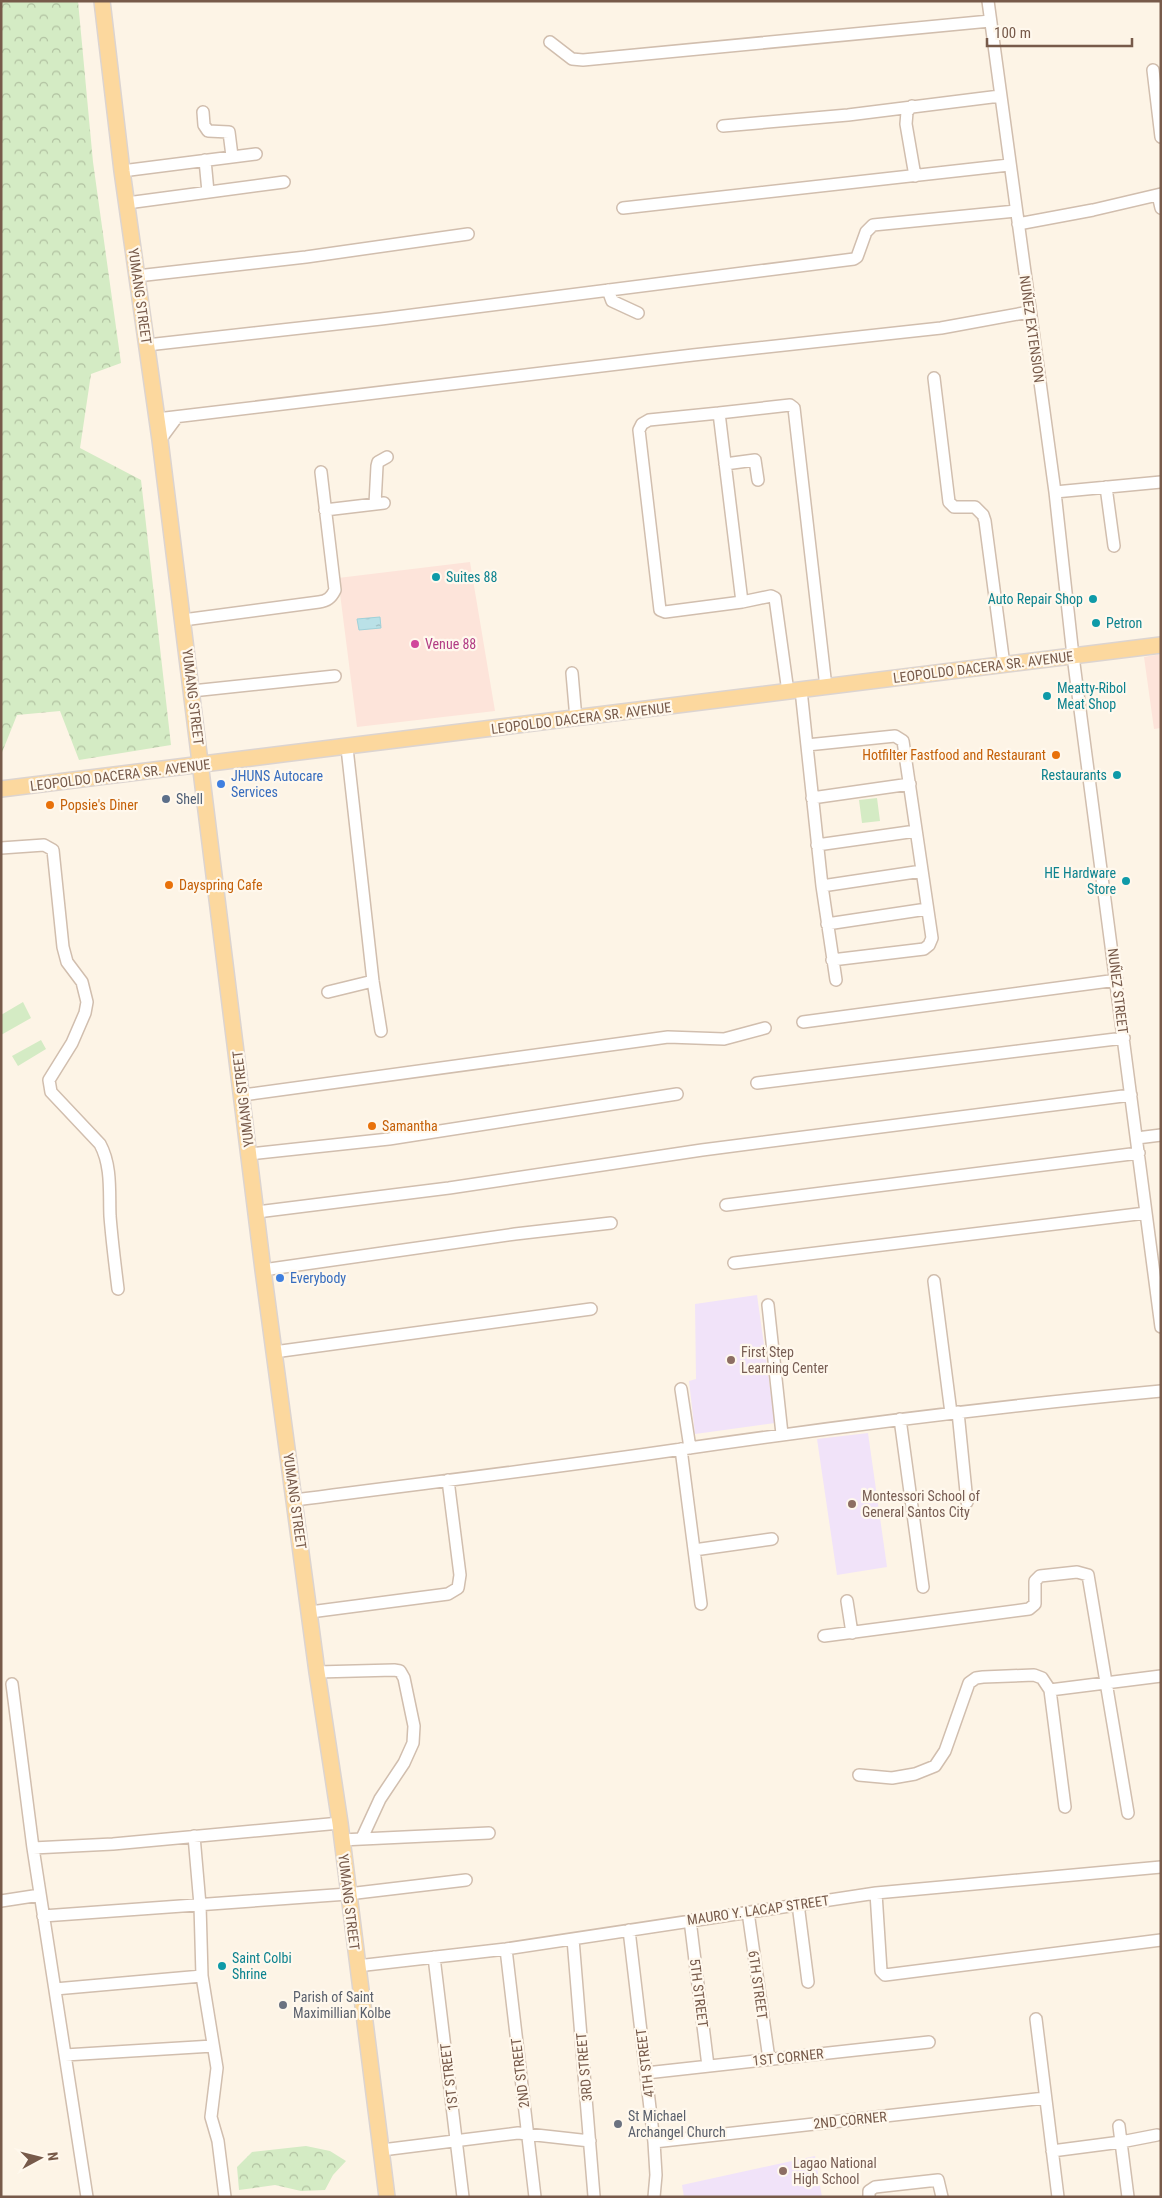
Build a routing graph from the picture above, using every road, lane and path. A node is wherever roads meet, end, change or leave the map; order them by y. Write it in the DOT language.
graph roads {
  1 [pos="102,1"];
  2 [pos="988,1"];
  3 [pos="990,21"];
  4 [pos="550,42"];
  5 [pos="1153,70"];
  6 [pos="1000,96"];
  7 [pos="912,106"];
  8 [pos="203,112"];
  9 [pos="723,126"];
  10 [pos="1161,137"];
  11 [pos="256,154"];
  12 [pos="232,156"];
  13 [pos="205,160"];
  14 [pos="1009,165"];
  15 [pos="122,171"];
  16 [pos="915,176"];
  17 [pos="284,182"];
  18 [pos="208,192"];
  19 [pos="1160,195"];
  20 [pos="127,203"];
  21 [pos="623,208"];
  22 [pos="1161,208"];
  23 [pos="1016,211"];
  24 [pos="1018,224"];
  25 [pos="468,234"];
  26 [pos="137,276"];
  27 [pos="608,290"];
  28 [pos="1029,312"];
  29 [pos="638,313"];
  30 [pos="147,346"];
  31 [pos="934,378"];
  32 [pos="718,413"];
  33 [pos="177,417"];
  34 [pos="157,419"];
  35 [pos="160,440"];
  36 [pos="387,457"];
  37 [pos="725,464"];
  38 [pos="321,472"];
  39 [pos="758,480"];
  40 [pos="1161,482"];
  41 [pos="1106,487"];
  42 [pos="1054,492"];
  43 [pos="326,510"];
  44 [pos="1114,546"];
  45 [pos="742,602"];
  46 [pos="183,620"];
  47 [pos="1161,645"];
  48 [pos="1073,656"];
  49 [pos="1004,665"];
  50 [pos="572,673"];
  51 [pos="335,676"];
  52 [pos="826,687"];
  53 [pos="794,691"];
  54 [pos="192,692"];
  55 [pos="576,719"];
  56 [pos="807,745"];
  57 [pos="347,748"];
  58 [pos="201,766"];
  59 [pos="910,784"];
  60 [pos="1,789"];
  61 [pos="812,798"];
  62 [pos="916,831"];
  63 [pos="817,845"];
  64 [pos="1,848"];
  65 [pos="922,871"];
  66 [pos="822,886"];
  67 [pos="927,909"];
  68 [pos="827,924"];
  69 [pos="832,960"];
  70 [pos="836,980"];
  71 [pos="1117,980"];
  72 [pos="373,981"];
  73 [pos="328,992"];
  74 [pos="803,1022"];
  75 [pos="765,1028"];
  76 [pos="381,1031"];
  77 [pos="1124,1038"];
  78 [pos="757,1083"];
  79 [pos="677,1094"];
  80 [pos="243,1095"];
  81 [pos="1132,1095"];
  82 [pos="1161,1136"];
  83 [pos="1137,1138"];
  84 [pos="1139,1153"];
  85 [pos="250,1154"];
  86 [pos="726,1205"];
  87 [pos="257,1212"];
  88 [pos="1146,1212"];
  89 [pos="612,1223"];
  90 [pos="1156,1252"];
  91 [pos="734,1263"];
  92 [pos="264,1270"];
  93 [pos="934,1280"];
  94 [pos="118,1289"];
  95 [pos="768,1305"];
  96 [pos="591,1309"];
  97 [pos="1161,1326"];
  98 [pos="274,1352"];
  99 [pos="681,1389"];
  100 [pos="1161,1391"];
  101 [pos="954,1413"];
  102 [pos="900,1419"];
  103 [pos="782,1434"];
  104 [pos="685,1449"];
  105 [pos="448,1480"];
  106 [pos="295,1500"];
  107 [pos="968,1502"];
  108 [pos="772,1540"];
  109 [pos="694,1550"];
  110 [pos="923,1587"];
  111 [pos="847,1600"];
  112 [pos="701,1604"];
  113 [pos="310,1612"];
  114 [pos="852,1633"];
  115 [pos="824,1636"];
  116 [pos="317,1672"];
  117 [pos="1161,1676"];
  118 [pos="1105,1683"];
  119 [pos="12,1684"];
  120 [pos="1050,1690"];
  121 [pos="860,1775"];
  122 [pos="1065,1807"];
  123 [pos="1128,1813"];
  124 [pos="340,1823"];
  125 [pos="489,1833"];
  126 [pos="194,1836"];
  127 [pos="362,1838"];
  128 [pos="341,1840"];
  129 [pos="33,1848"];
  130 [pos="1161,1867"];
  131 [pos="466,1880"];
  132 [pos="876,1893"];
  133 [pos="348,1894"];
  134 [pos="40,1895"];
  135 [pos="1,1901"];
  136 [pos="798,1904"];
  137 [pos="200,1905"];
  138 [pos="748,1912"];
  139 [pos="43,1916"];
  140 [pos="690,1920"];
  141 [pos="629,1930"];
  142 [pos="573,1939"];
  143 [pos="1161,1940"];
  144 [pos="506,1950"];
  145 [pos="434,1958"];
  146 [pos="357,1966"];
  147 [pos="202,1976"];
  148 [pos="808,1982"];
  149 [pos="55,1989"];
  150 [pos="1036,2019"];
  151 [pos="929,2042"];
  152 [pos="213,2046"];
  153 [pos="65,2055"];
  154 [pos="769,2059"];
  155 [pos="708,2066"];
  156 [pos="646,2073"];
  157 [pos="1045,2098"];
  158 [pos="1119,2126"];
  159 [pos="528,2133"];
  160 [pos="1157,2135"];
  161 [pos="456,2141"];
  162 [pos="590,2141"];
  163 [pos="654,2142"];
  164 [pos="1121,2142"];
  165 [pos="382,2150"];
  166 [pos="1052,2151"];
  167 [pos="594,2196"];
  168 [pos="87,2197"];
  169 [pos="225,2197"];
  170 [pos="387,2197"];
  171 [pos="463,2197"];
  172 [pos="535,2197"];
  173 [pos="654,2197"];
  174 [pos="869,2197"];
  175 [pos="942,2197"];
  176 [pos="1058,2197"];
  177 [pos="1128,2197"];
  1 -- 15 [label="main road, YUMANG STREET"];
  2 -- 3 [label="street, NUÑEZ EXTENSION"];
  3 -- 4 [label="street"];
  3 -- 6 [label="street, NUÑEZ EXTENSION"];
  5 -- 10 [label="street"];
  6 -- 7 [label="street"];
  6 -- 14 [label="street, NUÑEZ EXTENSION"];
  7 -- 9 [label="street"];
  7 -- 16 [label="street"];
  8 -- 12 [label="street"];
  11 -- 12 [label="street"];
  12 -- 13 [label="street"];
  13 -- 15 [label="street"];
  13 -- 18 [label="street"];
  14 -- 16 [label="street"];
  14 -- 23 [label="street, NUÑEZ EXTENSION"];
  15 -- 20 [label="main road, YUMANG STREET"];
  16 -- 21 [label="street"];
  17 -- 18 [label="street"];
  18 -- 20 [label="street"];
  19 -- 22 [label="street"];
  19 -- 24 [label="street"];
  20 -- 26 [label="main road, YUMANG STREET"];
  23 -- 24 [label="street, NUÑEZ EXTENSION"];
  23 -- 27 [label="street"];
  24 -- 28 [label="street, NUÑEZ EXTENSION"];
  25 -- 26 [label="street"];
  26 -- 30 [label="main road, YUMANG STREET"];
  27 -- 29 [label="street"];
  27 -- 30 [label="street"];
  28 -- 33 [label="street"];
  28 -- 42 [label="street, NUÑEZ EXTENSION"];
  30 -- 34 [label="main road, YUMANG STREET"];
  31 -- 49 [label="street"];
  32 -- 37 [label="street"];
  32 -- 45 [label="street"];
  32 -- 52 [label="street"];
  33 -- 34 [label="street"];
  33 -- 35 [label="street"];
  34 -- 35 [label="main road, YUMANG STREET"];
  35 -- 46 [label="main road, YUMANG STREET"];
  36 -- 43 [label="street"];
  37 -- 39 [label="street"];
  37 -- 45 [label="street"];
  38 -- 43 [label="street"];
  40 -- 41 [label="street"];
  41 -- 42 [label="street"];
  41 -- 44 [label="street"];
  42 -- 48 [label="street, NUÑEZ EXTENSION"];
  43 -- 46 [label="street"];
  45 -- 53 [label="street"];
  46 -- 54 [label="main road, YUMANG STREET"];
  47 -- 48 [label="main road, LEOPOLDO DACERA SR. AVENUE"];
  48 -- 49 [label="main road, LEOPOLDO DACERA SR. AVENUE"];
  48 -- 71 [label="street, NUÑEZ STREET"];
  49 -- 52 [label="main road, LEOPOLDO DACERA SR. AVENUE"];
  50 -- 55 [label="street"];
  51 -- 54 [label="street"];
  52 -- 53 [label="main road, LEOPOLDO DACERA SR. AVENUE"];
  53 -- 55 [label="main road, LEOPOLDO DACERA SR. AVENUE"];
  53 -- 56 [label="street"];
  54 -- 58 [label="main road, YUMANG STREET"];
  55 -- 57 [label="main road, LEOPOLDO DACERA SR. AVENUE"];
  56 -- 59 [label="street"];
  56 -- 61 [label="street"];
  57 -- 58 [label="main road, LEOPOLDO DACERA SR. AVENUE"];
  57 -- 72 [label="street"];
  58 -- 60 [label="main road, LEOPOLDO DACERA SR. AVENUE"];
  58 -- 80 [label="main road, YUMANG STREET"];
  59 -- 61 [label="street"];
  59 -- 62 [label="street"];
  61 -- 63 [label="street"];
  62 -- 63 [label="street"];
  62 -- 65 [label="street"];
  63 -- 66 [label="street"];
  64 -- 94 [label="street"];
  65 -- 66 [label="street"];
  65 -- 67 [label="street"];
  66 -- 68 [label="street"];
  67 -- 68 [label="street"];
  67 -- 69 [label="street"];
  68 -- 69 [label="street"];
  69 -- 70 [label="street"];
  71 -- 74 [label="street"];
  71 -- 77 [label="street, NUÑEZ STREET"];
  72 -- 73 [label="street"];
  72 -- 76 [label="street"];
  75 -- 80 [label="street"];
  77 -- 78 [label="street"];
  77 -- 81 [label="street, NUÑEZ STREET"];
  79 -- 85 [label="street"];
  80 -- 85 [label="main road, YUMANG STREET"];
  81 -- 83 [label="street, NUÑEZ STREET"];
  81 -- 87 [label="street"];
  82 -- 83 [label="street"];
  83 -- 84 [label="street, NUÑEZ STREET"];
  84 -- 86 [label="street"];
  84 -- 88 [label="street, NUÑEZ STREET"];
  85 -- 87 [label="main road, YUMANG STREET"];
  87 -- 92 [label="main road, YUMANG STREET"];
  88 -- 90 [label="street, NUÑEZ STREET"];
  88 -- 91 [label="street"];
  89 -- 92 [label="street"];
  90 -- 97 [label="street, NUÑEZ STREET"];
  92 -- 98 [label="main road, YUMANG STREET"];
  93 -- 101 [label="street"];
  95 -- 103 [label="street"];
  96 -- 98 [label="street"];
  98 -- 106 [label="main road, YUMANG STREET"];
  99 -- 104 [label="street"];
  100 -- 101 [label="street"];
  101 -- 102 [label="street"];
  101 -- 107 [label="street"];
  102 -- 103 [label="street"];
  102 -- 110 [label="street"];
  103 -- 104 [label="street"];
  104 -- 105 [label="street"];
  104 -- 109 [label="street"];
  105 -- 106 [label="street"];
  105 -- 113 [label="street"];
  106 -- 113 [label="main road, YUMANG STREET"];
  108 -- 109 [label="street"];
  109 -- 112 [label="street"];
  111 -- 114 [label="street"];
  113 -- 116 [label="main road, YUMANG STREET"];
  114 -- 115 [label="street"];
  114 -- 118 [label="street"];
  116 -- 124 [label="main road, YUMANG STREET"];
  116 -- 127 [label="street"];
  117 -- 118 [label="street"];
  118 -- 120 [label="street"];
  118 -- 123 [label="street"];
  119 -- 129 [label="street"];
  120 -- 121 [label="street"];
  120 -- 122 [label="street"];
  124 -- 126 [label="street"];
  124 -- 128 [label="main road, YUMANG STREET"];
  125 -- 127 [label="street"];
  126 -- 129 [label="street"];
  126 -- 137 [label="street"];
  127 -- 128 [label="street"];
  128 -- 133 [label="main road, YUMANG STREET"];
  129 -- 134 [label="street"];
  130 -- 132 [label="street, MAURO Y. LACAP STREET"];
  131 -- 133 [label="street"];
  132 -- 136 [label="street, MAURO Y. LACAP STREET"];
  132 -- 143 [label="street"];
  133 -- 137 [label="street"];
  133 -- 146 [label="main road, YUMANG STREET"];
  134 -- 135 [label="street"];
  134 -- 139 [label="street"];
  136 -- 138 [label="street, MAURO Y. LACAP STREET"];
  136 -- 148 [label="street"];
  137 -- 139 [label="street"];
  137 -- 147 [label="street"];
  138 -- 140 [label="street, MAURO Y. LACAP STREET"];
  138 -- 154 [label="street, 6TH STREET"];
  139 -- 149 [label="street"];
  140 -- 141 [label="street, MAURO Y. LACAP STREET"];
  140 -- 155 [label="street, 5TH STREET"];
  141 -- 142 [label="street, MAURO Y. LACAP STREET"];
  141 -- 156 [label="street, 4TH STREET"];
  142 -- 144 [label="street, MAURO Y. LACAP STREET"];
  142 -- 162 [label="street, 3RD STREET"];
  144 -- 145 [label="street, MAURO Y. LACAP STREET"];
  144 -- 159 [label="street, 2ND STREET"];
  145 -- 146 [label="street, MAURO Y. LACAP STREET"];
  145 -- 161 [label="street, 1ST STREET"];
  146 -- 165 [label="main road, YUMANG STREET"];
  147 -- 149 [label="street"];
  147 -- 152 [label="street"];
  149 -- 153 [label="street"];
  150 -- 157 [label="street"];
  151 -- 154 [label="street, 1ST CORNER"];
  152 -- 153 [label="street"];
  152 -- 169 [label="street"];
  153 -- 168 [label="street"];
  154 -- 155 [label="street, 1ST CORNER"];
  155 -- 156 [label="street, 1ST CORNER"];
  156 -- 163 [label="street, 4TH STREET"];
  157 -- 163 [label="street, 2ND CORNER"];
  157 -- 166 [label="street"];
  158 -- 164 [label="street"];
  159 -- 161 [label="street"];
  159 -- 162 [label="street"];
  159 -- 172 [label="street, 2ND STREET"];
  160 -- 164 [label="street"];
  161 -- 165 [label="street"];
  161 -- 171 [label="street, 1ST STREET"];
  162 -- 167 [label="street, 3RD STREET"];
  163 -- 173 [label="street, 4TH STREET"];
  164 -- 166 [label="street"];
  164 -- 177 [label="street"];
  165 -- 170 [label="main road, YUMANG STREET"];
  166 -- 176 [label="street"];
  174 -- 175 [label="street"];
}
